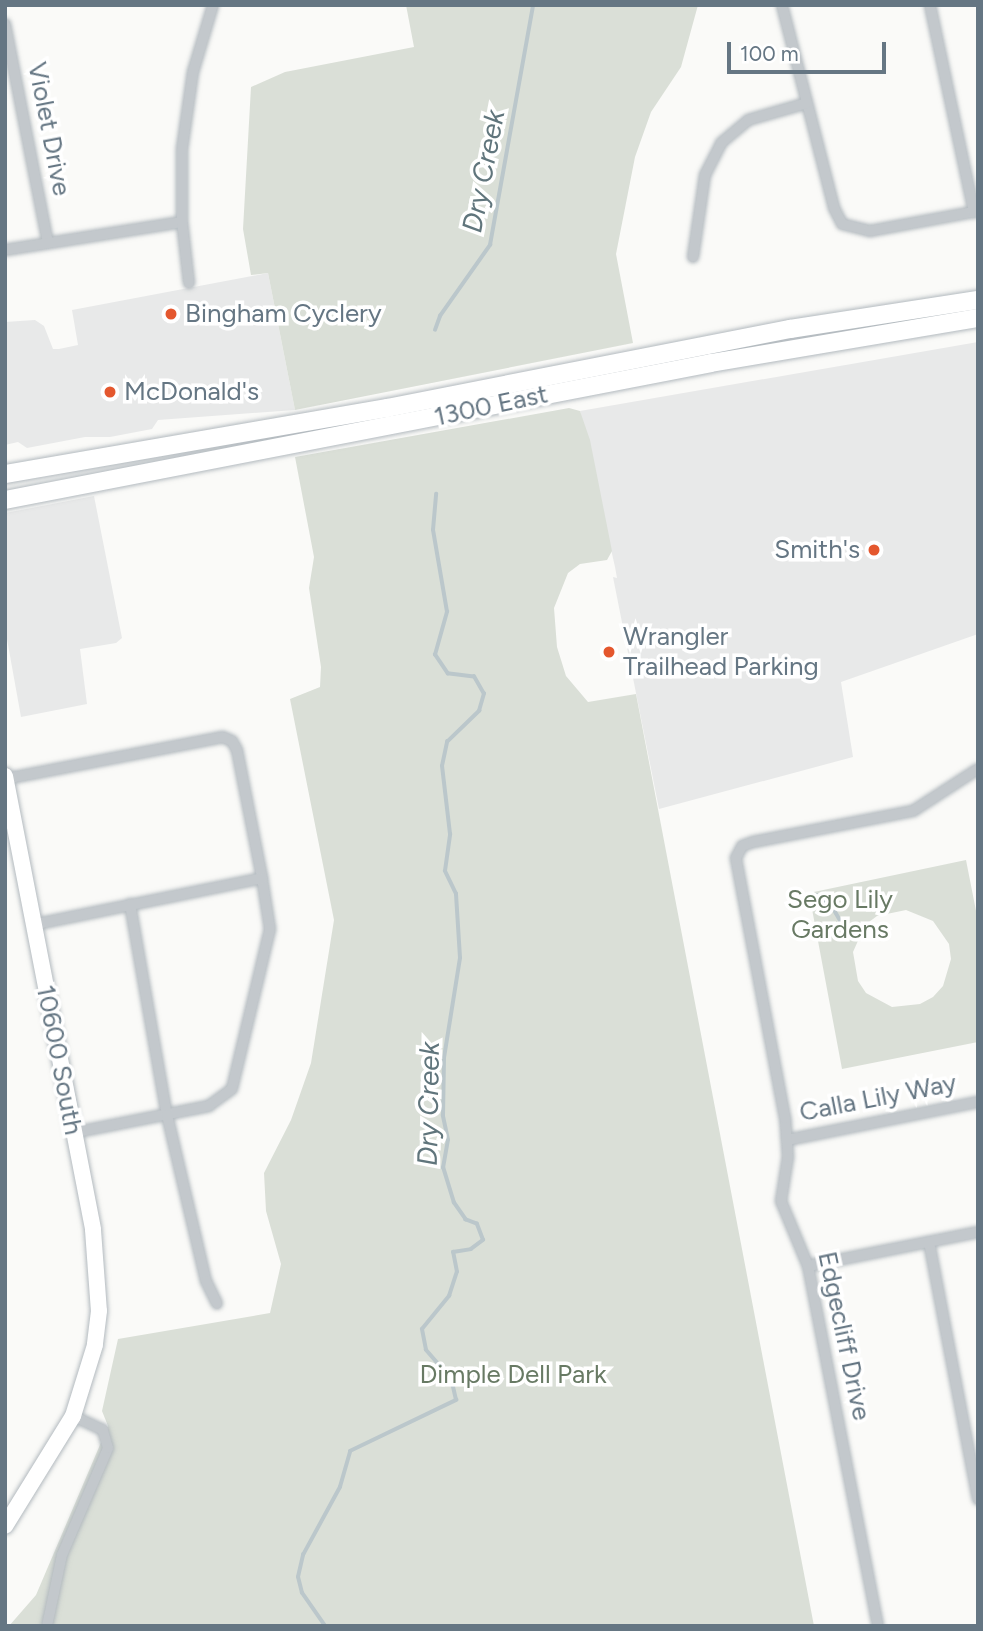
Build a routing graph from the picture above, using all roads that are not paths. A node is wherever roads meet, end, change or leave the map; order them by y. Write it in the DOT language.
graph roads {
  1 [pos="213,5"];
  2 [pos="782,5"];
  3 [pos="930,5"];
  4 [pos="5,24"];
  5 [pos="807,103"];
  6 [pos="976,211"];
  7 [pos="182,222"];
  8 [pos="47,243"];
  9 [pos="5,250"];
  10 [pos="693,257"];
  11 [pos="189,283"];
  12 [pos="978,300"];
  13 [pos="978,310"];
  14 [pos="978,318"];
  15 [pos="942,324"];
  16 [pos="5,474"];
  17 [pos="5,500"];
  18 [pos="978,769"];
  19 [pos="5,778"];
  20 [pos="262,878"];
  21 [pos="130,904"];
  22 [pos="32,925"];
  23 [pos="978,1102"];
  24 [pos="167,1115"];
  25 [pos="73,1133"];
  26 [pos="788,1140"];
  27 [pos="978,1232"];
  28 [pos="929,1242"];
  29 [pos="808,1266"];
  30 [pos="217,1304"];
  31 [pos="73,1416"];
  32 [pos="978,1499"];
  33 [pos="5,1526"];
  34 [pos="47,1626"];
  35 [pos="878,1626"];
  1 -- 7 [label="street"];
  2 -- 5 [label="street"];
  3 -- 6 [label="street"];
  4 -- 8 [label="street, Violet Drive"];
  5 -- 6 [label="street"];
  5 -- 10 [label="street"];
  7 -- 8 [label="street"];
  7 -- 11 [label="street"];
  8 -- 9 [label="street"];
  12 -- 16 [label="main road, 1300 East"];
  13 -- 15 [label="main road"];
  14 -- 15 [label="main road, 1300 East"];
  15 -- 17 [label="main road, 1300 East"];
  18 -- 26 [label="street, Edgecliff Drive"];
  19 -- 20 [label="street"];
  19 -- 22 [label="main road, 10600 South"];
  20 -- 21 [label="street"];
  20 -- 24 [label="street"];
  21 -- 22 [label="street"];
  21 -- 24 [label="street"];
  22 -- 25 [label="main road, 10600 South"];
  23 -- 26 [label="street, Calla Lily Way"];
  24 -- 25 [label="street"];
  24 -- 30 [label="street"];
  25 -- 31 [label="main road, 10600 South"];
  26 -- 29 [label="street, Edgecliff Drive"];
  27 -- 28 [label="street"];
  28 -- 29 [label="street"];
  28 -- 32 [label="street"];
  29 -- 35 [label="street, Edgecliff Drive"];
  31 -- 33 [label="main road, 10600 South"];
  31 -- 34 [label="street"];
}
